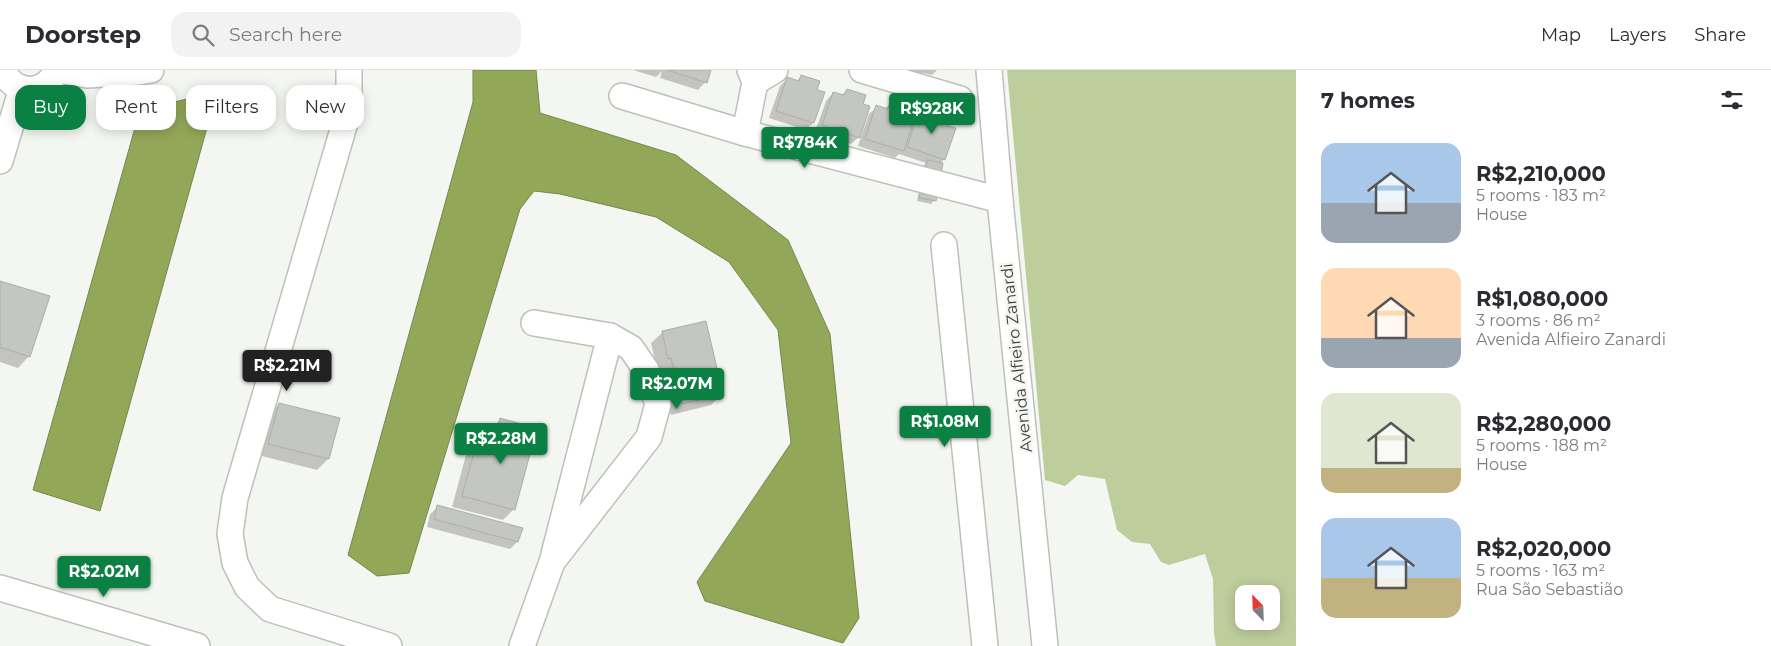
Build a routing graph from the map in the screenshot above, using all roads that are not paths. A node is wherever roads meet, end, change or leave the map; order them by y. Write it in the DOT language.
graph roads {
  1 [pos="4,70"];
  2 [pos="58,70"];
  3 [pos="151,70"];
  4 [pos="349,70"];
  5 [pos="862,70"];
  6 [pos="989,70"];
  7 [pos="760,74"];
  8 [pos="15,85"];
  9 [pos="45,85"];
  10 [pos="622,96"];
  11 [pos="960,99"];
  12 [pos="15,111"];
  13 [pos="745,132"];
  14 [pos="0,161"];
  15 [pos="1000,200"];
  16 [pos="944,246"];
  17 [pos="534,323"];
  18 [pos="610,336"];
  19 [pos="552,562"];
  20 [pos="0,588"];
  21 [pos="151,639"];
  22 [pos="197,646"];
  23 [pos="389,646"];
  24 [pos="522,646"];
  25 [pos="985,646"];
  26 [pos="1045,646"];
  1 -- 8 [label="street"];
  2 -- 3 [label="street"];
  2 -- 9 [label="street"];
  4 -- 23 [label="street"];
  5 -- 11 [label="street"];
  6 -- 15 [label="street, Avenida Alfieiro Zanardi"];
  7 -- 13 [label="street"];
  10 -- 13 [label="street"];
  12 -- 14 [label="street"];
  13 -- 15 [label="street"];
  15 -- 26 [label="street, Avenida Alfieiro Zanardi"];
  16 -- 25 [label="street"];
  17 -- 18 [label="street"];
  18 -- 19 [label="street"];
  18 -- 19 [label="street"];
  19 -- 24 [label="street"];
  20 -- 21 [label="street"];
  21 -- 22 [label="street"];
}
